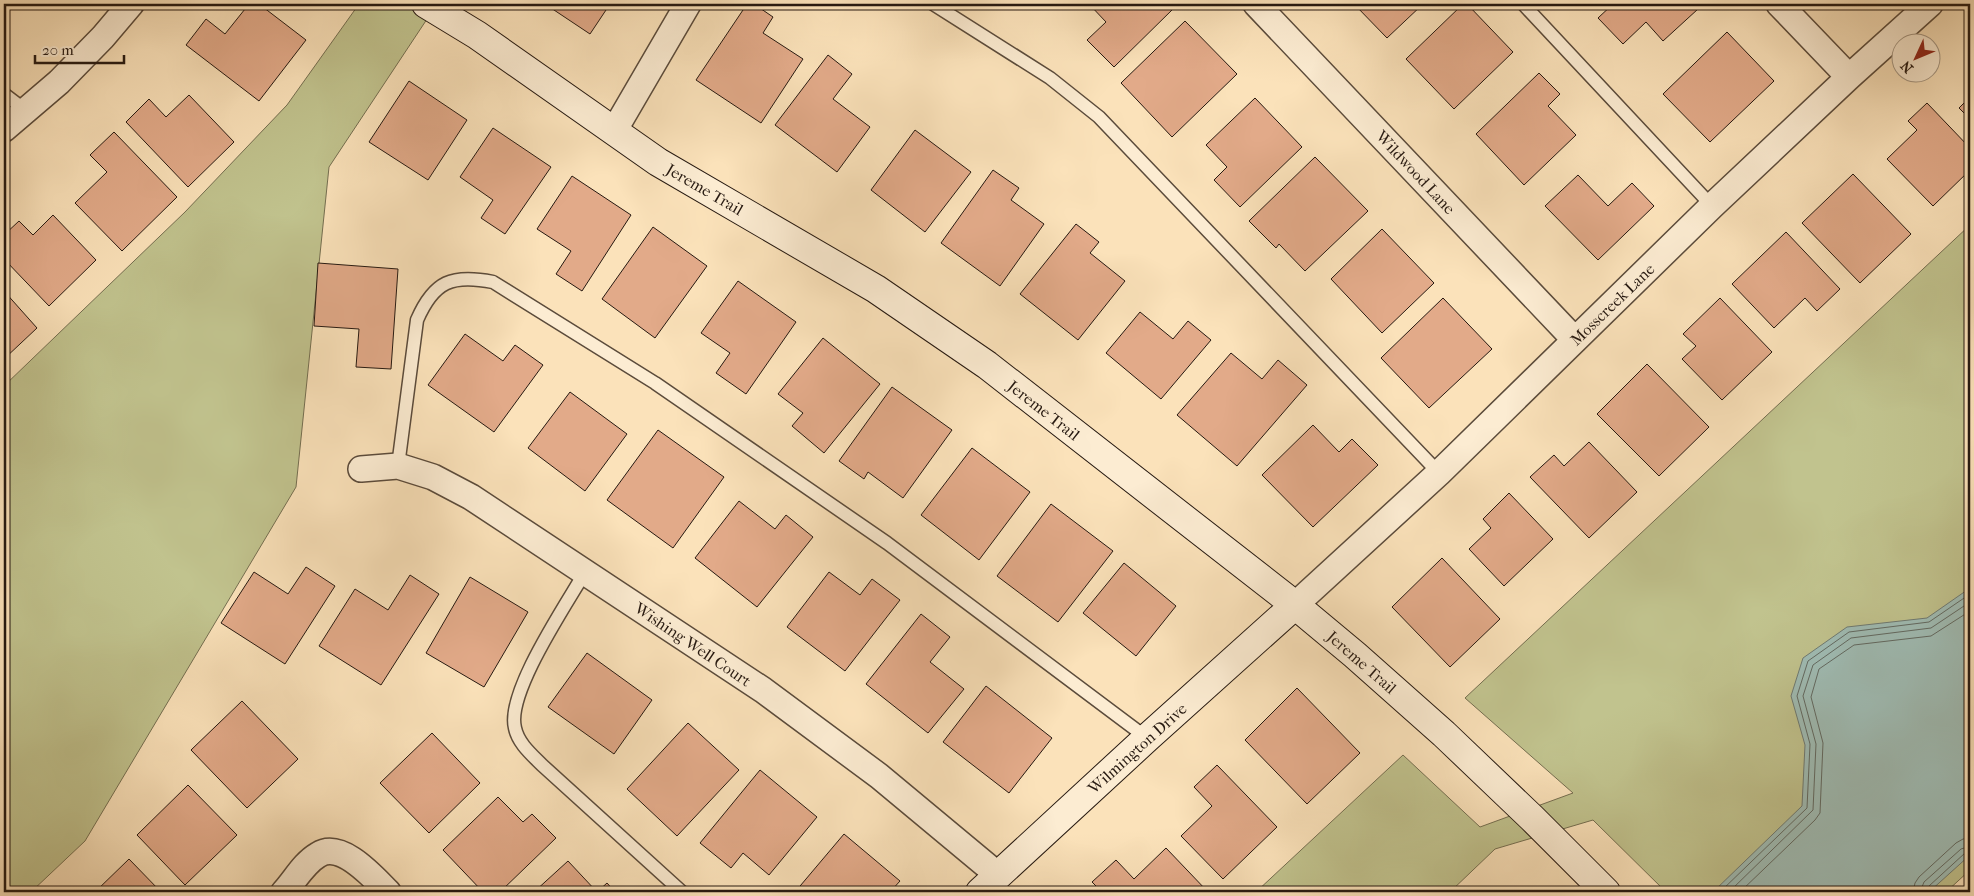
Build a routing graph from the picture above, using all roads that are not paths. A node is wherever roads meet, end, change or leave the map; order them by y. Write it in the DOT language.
graph roads {
  1 [pos="131,4"];
  2 [pos="426,4"];
  3 [pos="688,4"];
  4 [pos="933,4"];
  5 [pos="1256,4"];
  6 [pos="1523,4"];
  7 [pos="1779,4"];
  8 [pos="1930,4"];
  9 [pos="1849,76"];
  10 [pos="4,94"];
  11 [pos="25,110"];
  12 [pos="4,129"];
  13 [pos="614,131"];
  14 [pos="1712,206"];
  15 [pos="1575,340"];
  16 [pos="398,466"];
  17 [pos="361,469"];
  18 [pos="1439,473"];
  19 [pos="585,572"];
  20 [pos="1295,605"];
  21 [pos="1147,738"];
  22 [pos="989,884"];
  23 [pos="284,892"];
  24 [pos="388,892"];
  25 [pos="682,892"];
  26 [pos="1606,892"];
  1 -- 11 [label="street"];
  2 -- 13 [label="street, Jereme Trail"];
  3 -- 13 [label="street"];
  4 -- 18 [label="lane"];
  5 -- 15 [label="street, Wildwood Lane"];
  6 -- 14 [label="lane"];
  7 -- 9 [label="street"];
  8 -- 9 [label="street, Mosscreek Lane"];
  9 -- 14 [label="street, Mosscreek Lane"];
  10 -- 11 [label="lane"];
  11 -- 12 [label="street"];
  13 -- 20 [label="street, Jereme Trail"];
  14 -- 15 [label="street, Mosscreek Lane"];
  15 -- 18 [label="street, Mosscreek Lane"];
  16 -- 17 [label="street, Wishing Well Court"];
  16 -- 19 [label="street, Wishing Well Court"];
  16 -- 21 [label="lane"];
  18 -- 20 [label="street, Mosscreek Lane"];
  19 -- 22 [label="street, Wishing Well Court"];
  19 -- 25 [label="lane"];
  20 -- 21 [label="street, Wilmington Drive"];
  20 -- 26 [label="street, Jereme Trail"];
  21 -- 22 [label="street, Wilmington Drive"];
  23 -- 24 [label="street"];
}
